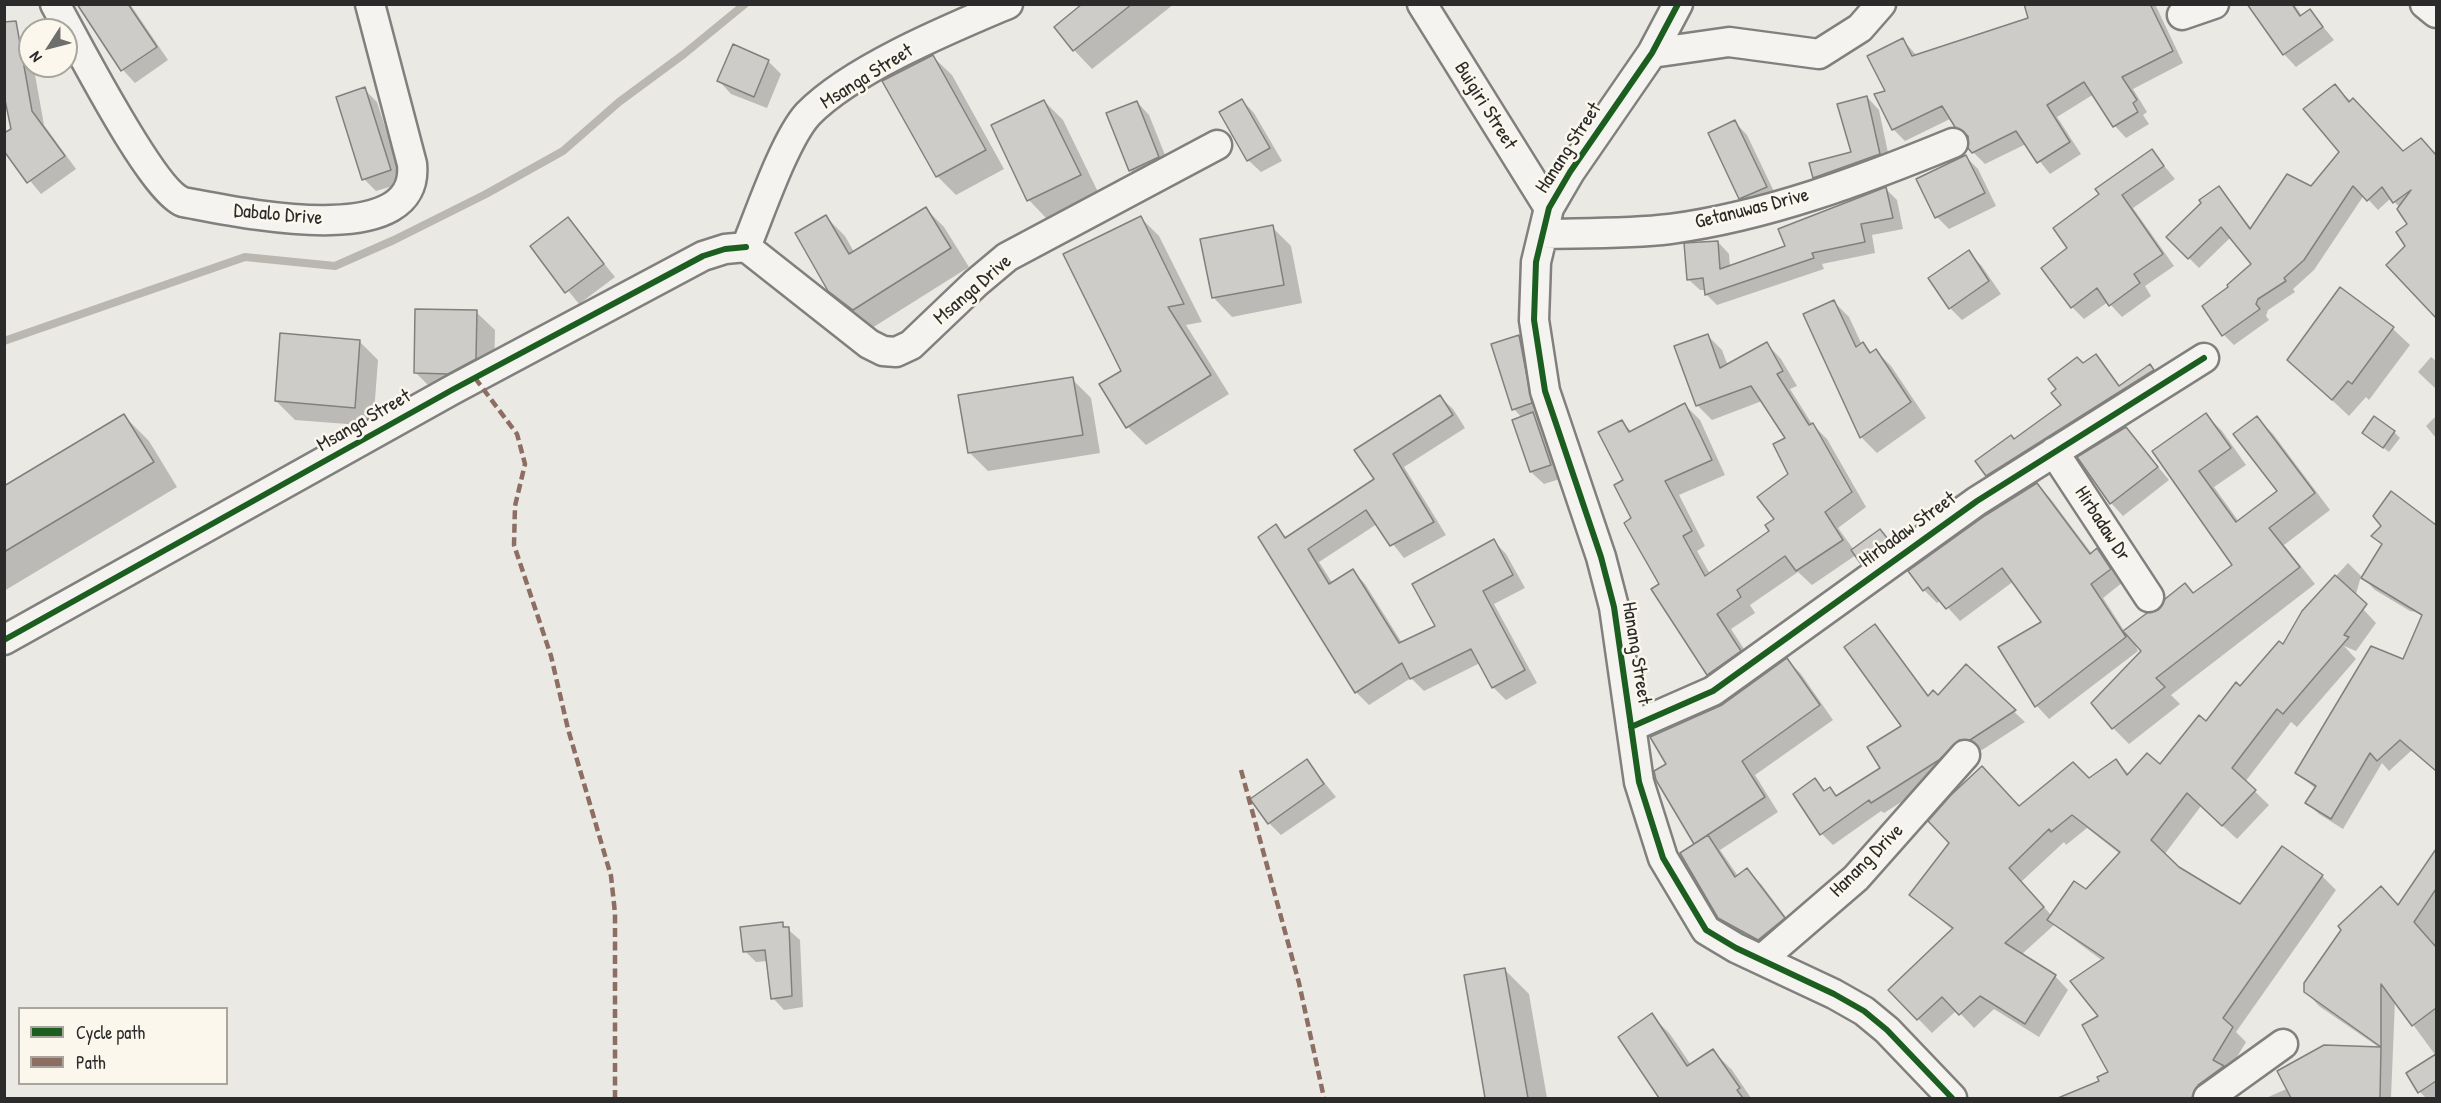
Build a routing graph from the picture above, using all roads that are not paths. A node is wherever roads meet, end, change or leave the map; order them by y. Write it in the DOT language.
graph roads {
  1 [pos="55,4"];
  2 [pos="370,4"];
  3 [pos="1008,4"];
  4 [pos="1422,4"];
  5 [pos="1678,4"];
  6 [pos="1881,4"];
  7 [pos="2214,4"];
  8 [pos="2425,4"];
  9 [pos="2436,13"];
  10 [pos="2182,15"];
  11 [pos="1652,53"];
  12 [pos="1953,143"];
  13 [pos="1217,145"];
  14 [pos="1546,221"];
  15 [pos="746,246"];
  16 [pos="2204,358"];
  17 [pos="2054,452"];
  18 [pos="2149,597"];
  19 [pos="4,640"];
  20 [pos="1631,727"];
  21 [pos="1965,755"];
  22 [pos="1762,959"];
  23 [pos="2283,1044"];
  24 [pos="1952,1098"];
  25 [pos="2208,1098"];
  1 -- 2 [label="street, Dabalo Drive"];
  3 -- 15 [label="street, Msanga Street"];
  4 -- 14 [label="street, Buigiri Street"];
  5 -- 11 [label="street, Hanang Street"];
  6 -- 11 [label="street"];
  7 -- 10 [label="street"];
  8 -- 9 [label="street"];
  11 -- 14 [label="street, Hanang Street"];
  12 -- 14 [label="street, Getanuwas Drive"];
  13 -- 15 [label="street, Msanga Drive"];
  14 -- 20 [label="street, Hanang Street"];
  15 -- 19 [label="street, Msanga Street"];
  16 -- 17 [label="street, Hirbadaw Street"];
  17 -- 18 [label="street, Hirbadaw Dr"];
  17 -- 20 [label="street, Hirbadaw Street"];
  20 -- 22 [label="street, Hanang Street"];
  21 -- 22 [label="street, Hanang Drive"];
  22 -- 24 [label="street, Hanang Street"];
  23 -- 25 [label="street"];
}
